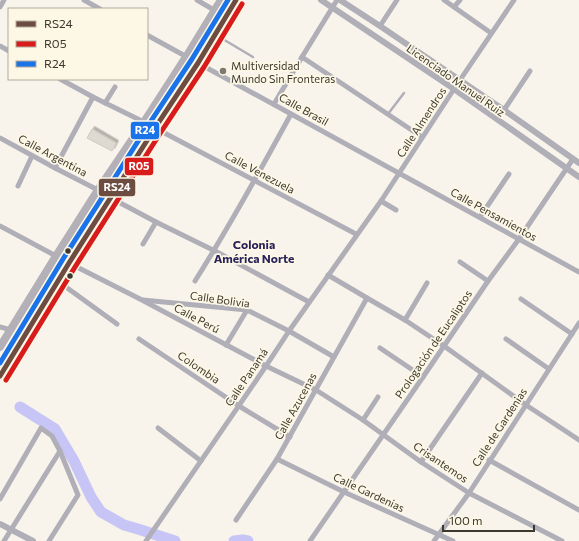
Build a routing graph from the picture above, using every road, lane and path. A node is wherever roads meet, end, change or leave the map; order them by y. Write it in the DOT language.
graph roads {
  1 [pos="4,0"];
  2 [pos="84,0"];
  3 [pos="197,0"];
  4 [pos="220,0"];
  5 [pos="236,0"];
  6 [pos="321,0"];
  7 [pos="338,0"];
  8 [pos="397,0"];
  9 [pos="444,0"];
  10 [pos="460,0"];
  11 [pos="514,0"];
  12 [pos="333,7"];
  13 [pos="454,7"];
  14 [pos="0,8"];
  15 [pos="98,8"];
  16 [pos="214,10"];
  17 [pos="380,26"];
  18 [pos="492,33"];
  19 [pos="215,35"];
  20 [pos="148,36"];
  21 [pos="186,57"];
  22 [pos="253,57"];
  23 [pos="302,57"];
  24 [pos="198,63"];
  25 [pos="530,70"];
  26 [pos="62,80"];
  27 [pos="460,80"];
  28 [pos="115,87"];
  29 [pos="454,89"];
  30 [pos="404,93"];
  31 [pos="93,97"];
  32 [pos="105,103"];
  33 [pos="274,104"];
  34 [pos="504,110"];
  35 [pos="291,114"];
  36 [pos="388,114"];
  37 [pos="144,122"];
  38 [pos="155,128"];
  39 [pos="422,137"];
  40 [pos="0,138"];
  41 [pos="32,156"];
  42 [pos="573,158"];
  43 [pos="579,162"];
  44 [pos="55,168"];
  45 [pos="567,168"];
  46 [pos="399,173"];
  47 [pos="509,174"];
  48 [pos="579,177"];
  49 [pos="255,181"];
  50 [pos="18,186"];
  51 [pos="98,190"];
  52 [pos="111,198"];
  53 [pos="381,201"];
  54 [pos="396,210"];
  55 [pos="480,217"];
  56 [pos="156,222"];
  57 [pos="0,226"];
  58 [pos="356,234"];
  59 [pos="519,239"];
  60 [pos="143,244"];
  61 [pos="214,251"];
  62 [pos="56,256"];
  63 [pos="460,262"];
  64 [pos="69,263"];
  65 [pos="579,272"];
  66 [pos="328,275"];
  67 [pos="488,281"];
  68 [pos="58,282"];
  69 [pos="195,282"];
  70 [pos="427,283"];
  71 [pos="367,298"];
  72 [pos="140,299"];
  73 [pos="521,299"];
  74 [pos="309,302"];
  75 [pos="247,310"];
  76 [pos="404,320"];
  77 [pos="579,323"];
  78 [pos="117,324"];
  79 [pos="0,327"];
  80 [pos="11,330"];
  81 [pos="289,331"];
  82 [pos="572,334"];
  83 [pos="139,339"];
  84 [pos="506,339"];
  85 [pos="226,345"];
  86 [pos="444,346"];
  87 [pos="0,347"];
  88 [pos="380,348"];
  89 [pos="334,357"];
  90 [pos="266,366"];
  91 [pos="549,369"];
  92 [pos="482,373"];
  93 [pos="0,376"];
  94 [pos="423,377"];
  95 [pos="316,390"];
  96 [pos="378,397"];
  97 [pos="526,405"];
  98 [pos="239,406"];
  99 [pos="363,420"];
  100 [pos="158,428"];
  101 [pos="383,434"];
  102 [pos="290,437"];
  103 [pos="579,440"];
  104 [pos="60,451"];
  105 [pos="277,459"];
  106 [pos="489,460"];
  107 [pos="201,461"];
  108 [pos="421,462"];
  109 [pos="344,492"];
  110 [pos="469,493"];
  111 [pos="0,499"];
  112 [pos="579,510"];
  113 [pos="236,520"];
  114 [pos="0,524"];
  115 [pos="10,530"];
  116 [pos="439,534"];
  117 [pos="147,540"];
  118 [pos="4,541"];
  119 [pos="33,541"];
  120 [pos="49,541"];
  121 [pos="310,541"];
  122 [pos="434,541"];
  123 [pos="453,541"];
  124 [pos="562,541"];
  1 -- 14 [label="street"];
  2 -- 15 [label="street"];
  3 -- 16 [label="street"];
  4 -- 16 [label="main road"];
  5 -- 19 [label="main road"];
  6 -- 12 [label="street, Licenciado Manuel Ruiz"];
  7 -- 12 [label="street"];
  7 -- 17 [label="street, Licenciado Manuel Ruiz"];
  8 -- 17 [label="street"];
  9 -- 13 [label="street"];
  10 -- 13 [label="street"];
  11 -- 18 [label="street, Calle Almendros"];
  12 -- 23 [label="street"];
  12 -- 29 [label="street, Licenciado Manuel Ruiz"];
  13 -- 18 [label="street"];
  16 -- 21 [label="main road"];
  17 -- 27 [label="street, Licenciado Manuel Ruiz"];
  18 -- 27 [label="street, Calle Almendros"];
  19 -- 22 [label="lane"];
  19 -- 24 [label="main road"];
  20 -- 21 [label="street"];
  21 -- 24 [label="street, Calle Brasil"];
  21 -- 37 [label="main road"];
  23 -- 33 [label="street"];
  23 -- 36 [label="street"];
  24 -- 33 [label="street, Calle Brasil"];
  24 -- 38 [label="main road"];
  25 -- 34 [label="street"];
  26 -- 31 [label="street"];
  27 -- 29 [label="street, Calle Almendros"];
  27 -- 34 [label="street, Licenciado Manuel Ruiz"];
  28 -- 32 [label="street"];
  29 -- 39 [label="street, Calle Almendros"];
  29 -- 45 [label="street, Licenciado Manuel Ruiz"];
  30 -- 36 [label="lane"];
  31 -- 32 [label="street"];
  31 -- 44 [label="street"];
  32 -- 37 [label="street"];
  33 -- 35 [label="street, Calle Brasil"];
  34 -- 42 [label="street, Licenciado Manuel Ruiz"];
  35 -- 46 [label="street, Calle Brasil"];
  35 -- 49 [label="street"];
  36 -- 39 [label="street"];
  37 -- 51 [label="main road"];
  38 -- 49 [label="street, Calle Venezuela"];
  38 -- 52 [label="main road"];
  39 -- 46 [label="street, Calle Almendros"];
  40 -- 41 [label="street, Calle Argentina"];
  41 -- 44 [label="street, Calle Argentina"];
  41 -- 50 [label="street"];
  42 -- 43 [label="street, Licenciado Manuel Ruiz"];
  42 -- 45 [label="street, Prologación de Eucaliptos"];
  44 -- 51 [label="street, Calle Argentina"];
  45 -- 48 [label="street, Licenciado Manuel Ruiz"];
  45 -- 59 [label="street, Prologación de Eucaliptos"];
  46 -- 53 [label="street, Calle Almendros"];
  46 -- 55 [label="street, Calle Pensamientos"];
  47 -- 55 [label="street"];
  49 -- 58 [label="street, Calle Venezuela"];
  49 -- 61 [label="street"];
  51 -- 62 [label="main road"];
  52 -- 56 [label="street"];
  52 -- 64 [label="main road"];
  53 -- 54 [label="street"];
  53 -- 58 [label="street, Calle Almendros"];
  55 -- 59 [label="street, Calle Pensamientos"];
  56 -- 60 [label="street"];
  56 -- 61 [label="street"];
  57 -- 62 [label="street"];
  58 -- 66 [label="street, Calle Panamá"];
  59 -- 65 [label="street, Calle Pensamientos"];
  59 -- 67 [label="street, Prologación de Eucaliptos"];
  61 -- 69 [label="street"];
  61 -- 74 [label="street"];
  62 -- 80 [label="main road"];
  63 -- 67 [label="street"];
  64 -- 68 [label="main road"];
  64 -- 72 [label="street, Calle Perú"];
  66 -- 71 [label="street"];
  66 -- 74 [label="street, Calle Panamá"];
  67 -- 86 [label="street, Prologación de Eucaliptos"];
  68 -- 78 [label="street"];
  68 -- 93 [label="main road"];
  70 -- 76 [label="street"];
  71 -- 76 [label="street"];
  71 -- 89 [label="street, Calle Azucenas"];
  72 -- 75 [label="street, Calle Bolivia"];
  72 -- 85 [label="street, Calle Perú"];
  73 -- 82 [label="street"];
  74 -- 81 [label="street, Calle Panamá"];
  75 -- 81 [label="street, Calle Bolivia"];
  75 -- 85 [label="street"];
  76 -- 86 [label="street"];
  77 -- 82 [label="street, Calle de Gardenias"];
  79 -- 80 [label="street"];
  80 -- 87 [label="main road"];
  81 -- 89 [label="street, Calle Bolivia"];
  81 -- 90 [label="street, Calle Panamá"];
  82 -- 91 [label="street, Calle de Gardenias"];
  83 -- 98 [label="street, Colombia"];
  84 -- 91 [label="street"];
  85 -- 90 [label="street, Calle Perú"];
  86 -- 92 [label="street"];
  86 -- 94 [label="street, Prologación de Eucaliptos"];
  88 -- 94 [label="street"];
  89 -- 95 [label="street, Calle Azucenas"];
  90 -- 95 [label="street, Calle Perú"];
  90 -- 98 [label="street, Calle Panamá"];
  91 -- 97 [label="street, Calle de Gardenias"];
  92 -- 97 [label="street"];
  92 -- 108 [label="street"];
  94 -- 101 [label="street, Prologación de Eucaliptos"];
  95 -- 99 [label="street, Crisantemos"];
  95 -- 102 [label="street, Calle Azucenas"];
  96 -- 99 [label="street"];
  97 -- 103 [label="street"];
  97 -- 106 [label="street, Calle de Gardenias"];
  98 -- 102 [label="street, Colombia"];
  98 -- 107 [label="street, Calle Panamá"];
  99 -- 101 [label="street, Crisantemos"];
  100 -- 107 [label="street"];
  101 -- 108 [label="street, Crisantemos"];
  101 -- 109 [label="street, Prologación de Eucaliptos"];
  102 -- 105 [label="street, Calle Azucenas"];
  104 -- 111 [label="street"];
  104 -- 115 [label="street"];
  104 -- 120 [label="street"];
  105 -- 109 [label="street, Calle Gardenias"];
  105 -- 113 [label="street, Calle Azucenas"];
  106 -- 110 [label="street, Calle de Gardenias"];
  106 -- 112 [label="street"];
  107 -- 117 [label="street, Calle Panamá"];
  108 -- 110 [label="street, Crisantemos"];
  109 -- 116 [label="street, Calle Gardenias"];
  109 -- 121 [label="street, Prologación de Eucaliptos"];
  110 -- 116 [label="street, Calle de Gardenias"];
  110 -- 124 [label="street, Crisantemos"];
  114 -- 115 [label="street"];
  115 -- 118 [label="street"];
  115 -- 119 [label="street"];
  116 -- 122 [label="street, Calle de Gardenias"];
  116 -- 123 [label="street, Calle Gardenias"];
}
